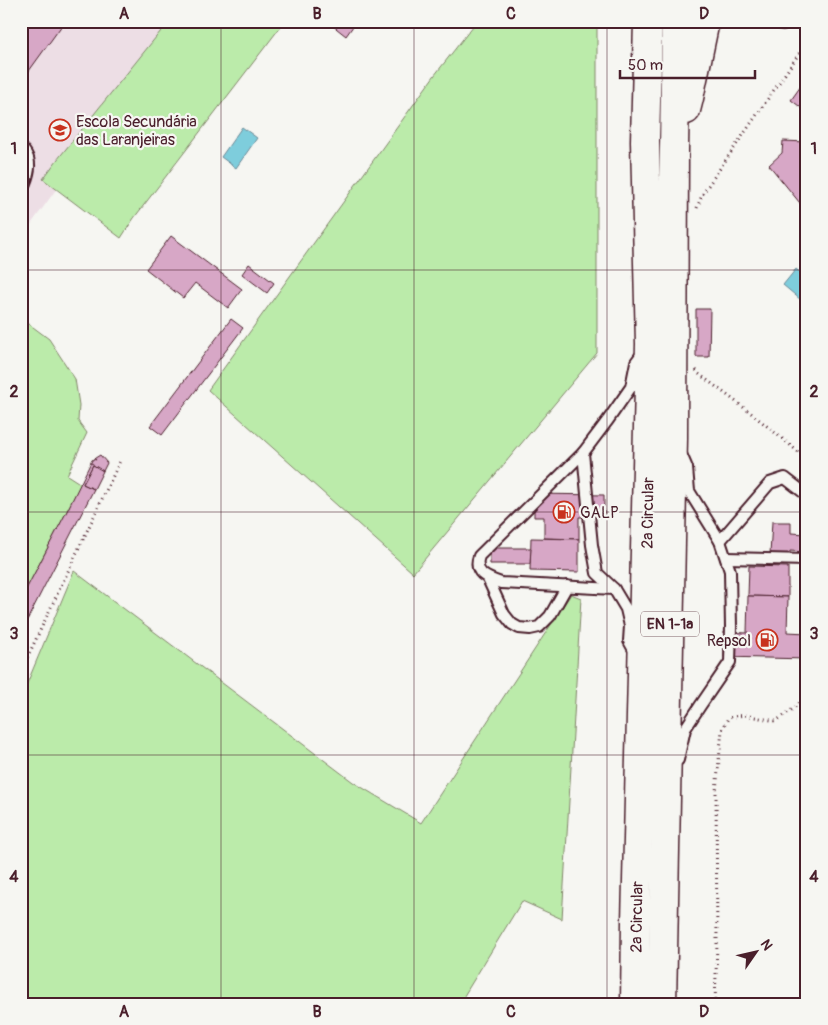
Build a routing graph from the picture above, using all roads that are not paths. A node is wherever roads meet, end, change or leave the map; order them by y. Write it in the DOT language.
graph roads {
  1 [pos="648,21"];
  2 [pos="676,21"];
  3 [pos="705,21"];
  4 [pos="770,21"];
  5 [pos="788,21"];
  6 [pos="21,148"];
  7 [pos="674,150"];
  8 [pos="21,192"];
  9 [pos="650,344"];
  10 [pos="673,438"];
  11 [pos="583,454"];
  12 [pos="807,495"];
  13 [pos="720,540"];
  14 [pos="726,558"];
  15 [pos="807,560"];
  16 [pos="488,579"];
  17 [pos="567,586"];
  18 [pos="614,589"];
  19 [pos="643,666"];
  20 [pos="666,810"];
  21 [pos="635,1004"];
  22 [pos="662,1004"];
  1 -- 9 [label="highway, 2ª Circular / EN 1-1ª"];
  2 -- 7 [label="highway, 2ª Circular / EN 1-1ª"];
  3 -- 7 [label="highway"];
  4 -- 5 [label="lane"];
  6 -- 8 [label="lane"];
  7 -- 10 [label="highway, 2ª Circular / EN 1-1ª"];
  9 -- 11 [label="lane"];
  9 -- 19 [label="highway, 2ª Circular / EN 1-1ª"];
  10 -- 13 [label="lane"];
  10 -- 20 [label="highway, 2ª Circular / EN 1-1ª"];
  11 -- 16 [label="lane"];
  11 -- 18 [label="lane"];
  12 -- 13 [label="lane"];
  13 -- 14 [label="lane"];
  14 -- 15 [label="lane"];
  14 -- 20 [label="lane"];
  16 -- 17 [label="lane"];
  16 -- 17 [label="lane"];
  17 -- 18 [label="lane"];
  18 -- 19 [label="lane"];
  19 -- 21 [label="highway, 2ª Circular / EN 1-1ª"];
  20 -- 22 [label="highway, EN 1-1ª"];
}
